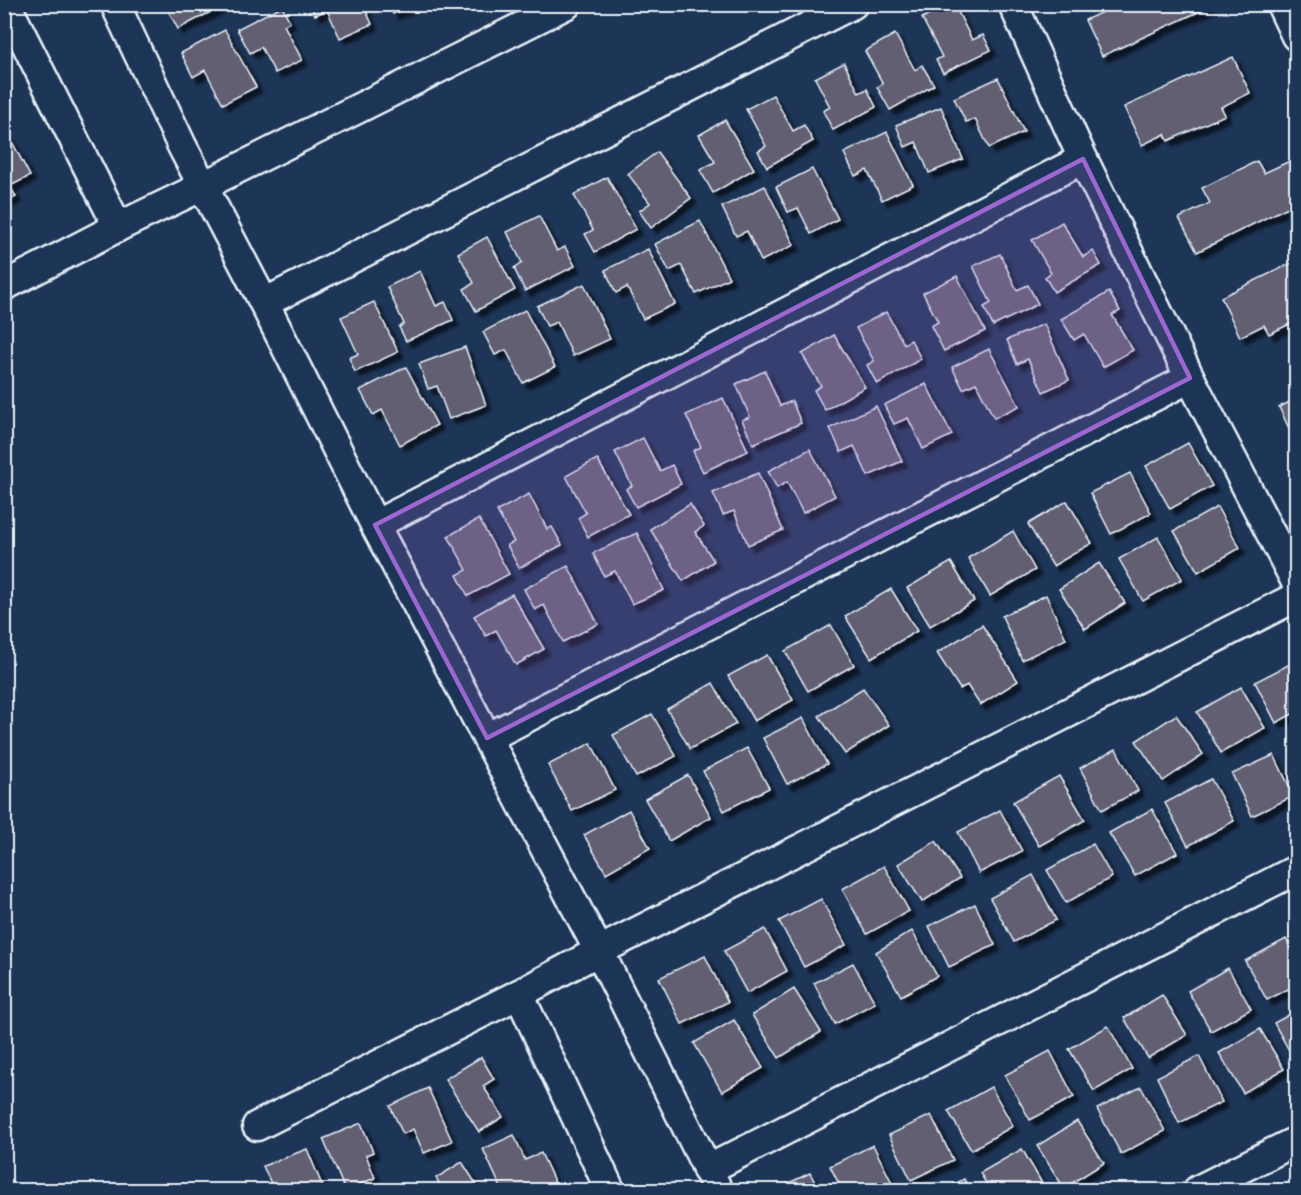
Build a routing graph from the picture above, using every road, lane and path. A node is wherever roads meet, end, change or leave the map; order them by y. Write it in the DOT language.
graph roads {
  1 [pos="115,4"];
  2 [pos="567,4"];
  3 [pos="854,4"];
  4 [pos="1013,4"];
  5 [pos="1281,4"];
  6 [pos="5,5"];
  7 [pos="1296,36"];
  8 [pos="1083,159"];
  9 [pos="203,186"];
  10 [pos="118,227"];
  11 [pos="4,286"];
  12 [pos="264,303"];
  13 [pos="1190,378"];
  14 [pos="375,525"];
  15 [pos="1296,582"];
  16 [pos="1296,597"];
  17 [pos="487,738"];
  18 [pos="1296,870"];
  19 [pos="599,951"];
  20 [pos="519,994"];
  21 [pos="257,1126"];
  22 [pos="1296,1141"];
  23 [pos="712,1180"];
  24 [pos="610,1191"];
  25 [pos="1198,1191"];
  1 -- 9 [label="street"];
  2 -- 9 [label="street"];
  3 -- 12 [label="street"];
  4 -- 8 [label="street"];
  5 -- 7 [label="street"];
  6 -- 10 [label="street"];
  8 -- 13 [label="street"];
  8 -- 14 [label="street"];
  9 -- 10 [label="street"];
  9 -- 12 [label="street"];
  10 -- 11 [label="street"];
  12 -- 14 [label="street"];
  13 -- 15 [label="street"];
  13 -- 17 [label="street"];
  14 -- 17 [label="street"];
  16 -- 19 [label="street"];
  17 -- 19 [label="street"];
  18 -- 23 [label="street"];
  19 -- 20 [label="street"];
  19 -- 23 [label="street"];
  20 -- 21 [label="street"];
  20 -- 24 [label="street"];
  22 -- 25 [label="street"];
}
